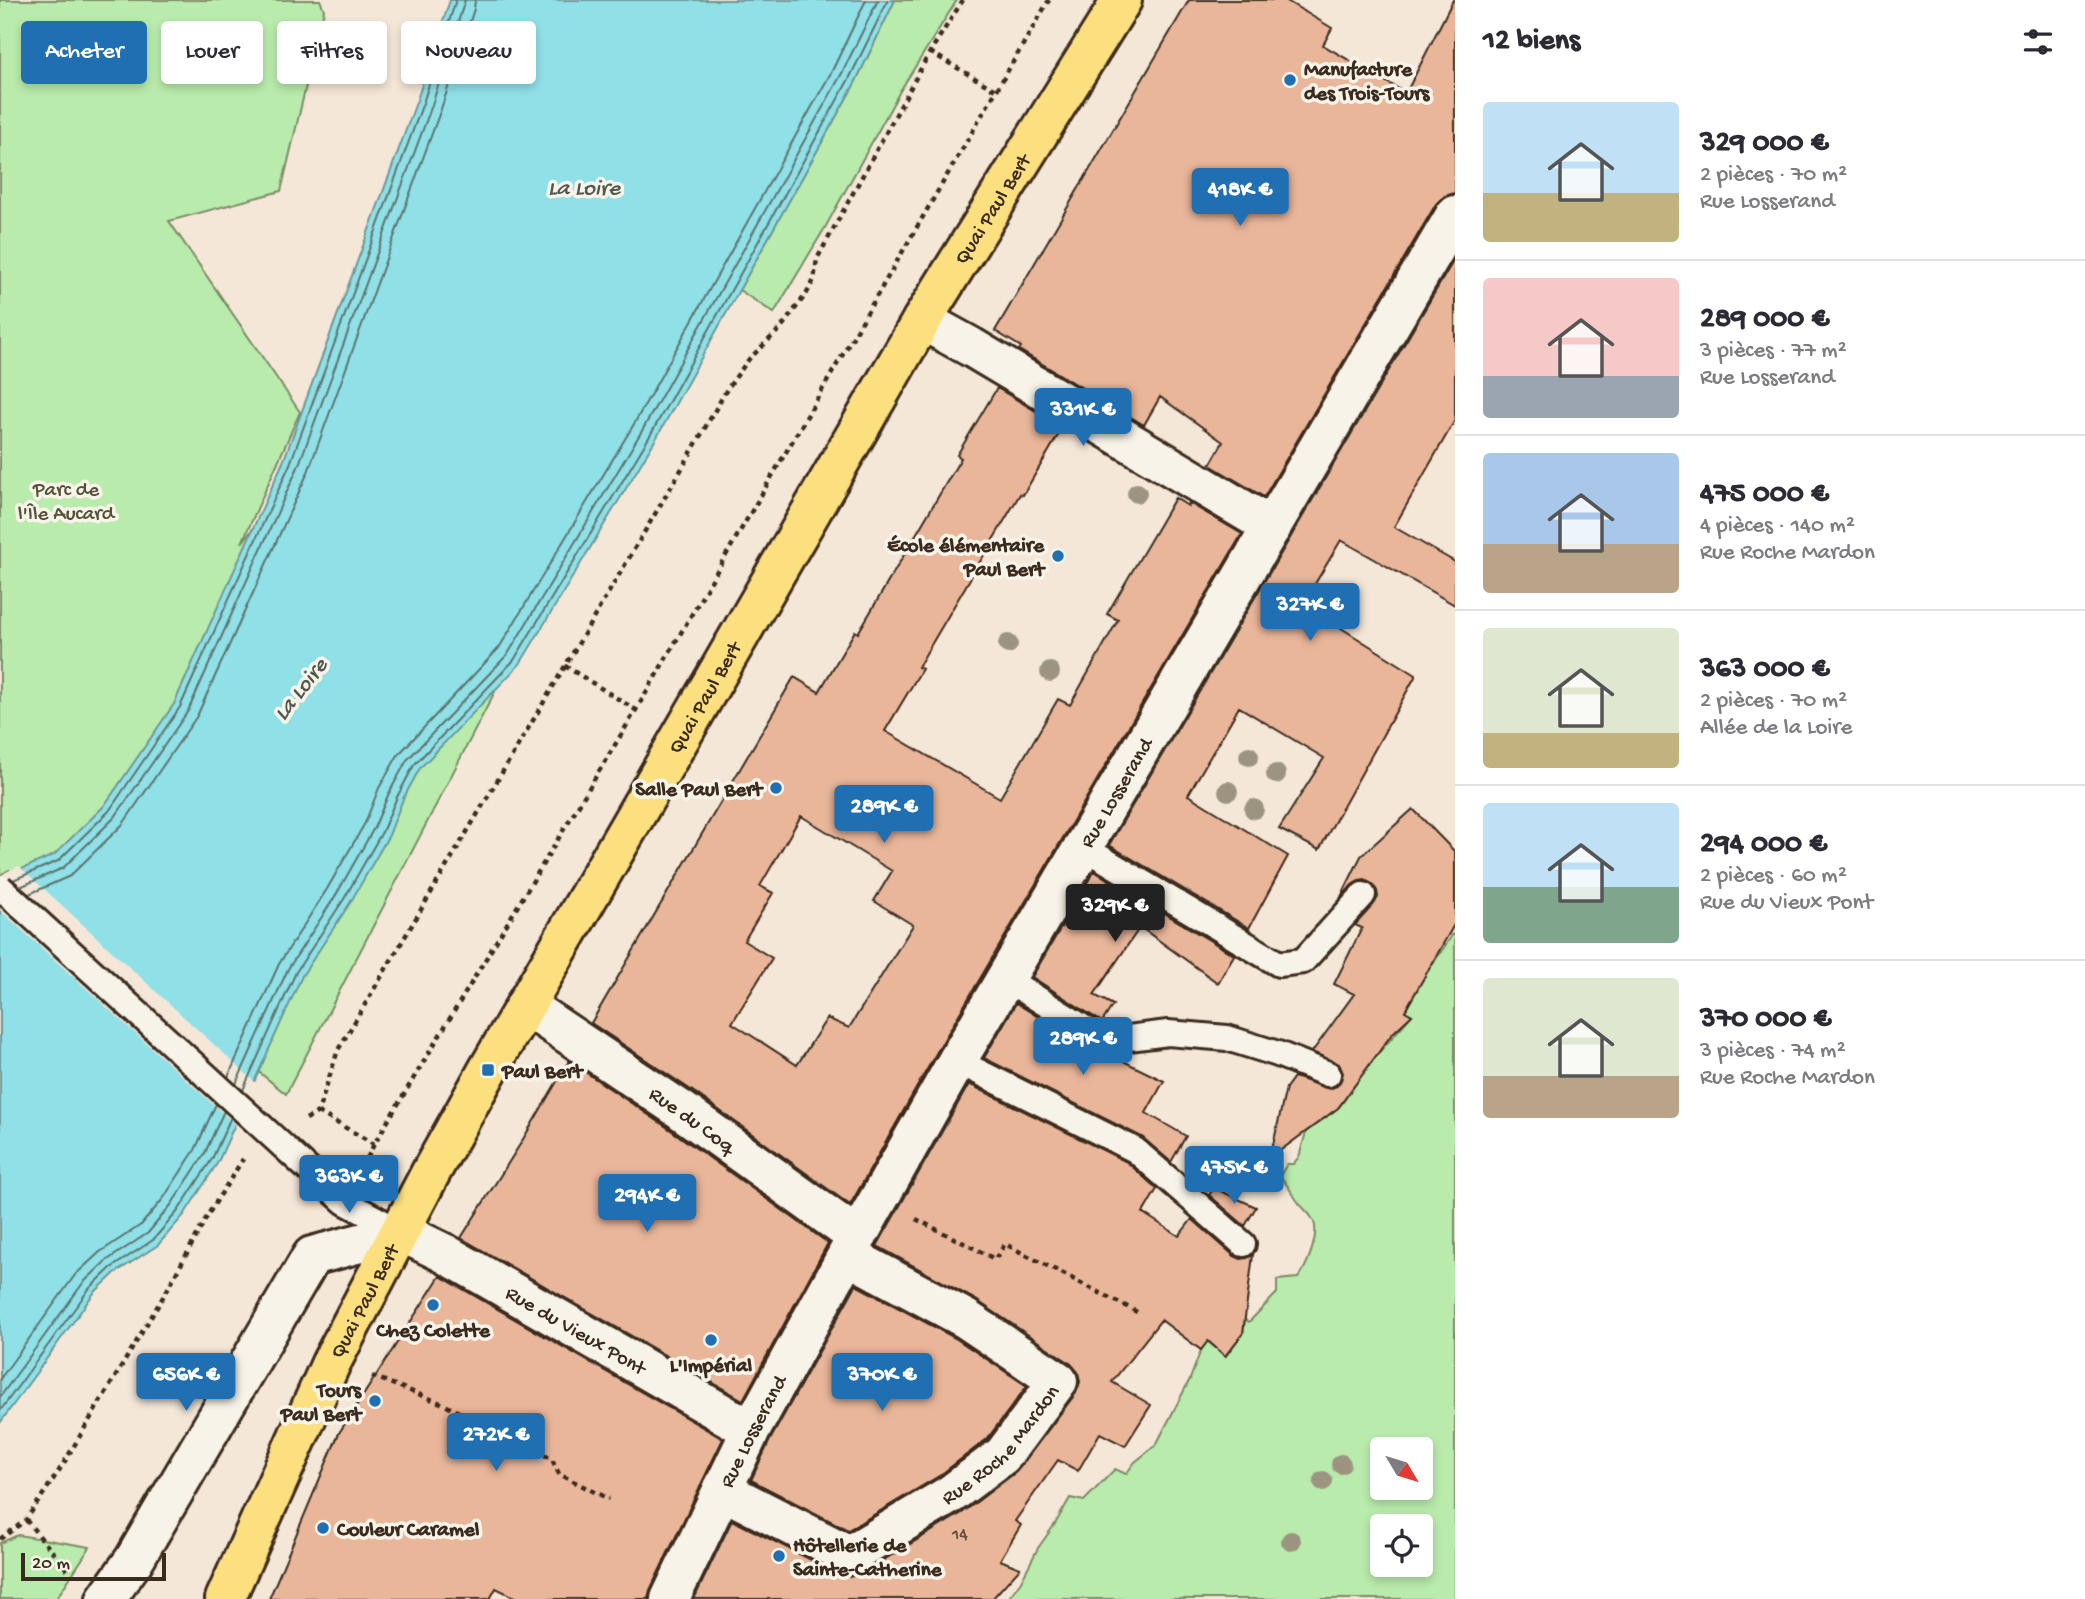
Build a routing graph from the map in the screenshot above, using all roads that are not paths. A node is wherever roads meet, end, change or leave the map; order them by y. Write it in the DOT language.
graph roads {
  1 [pos="1122,0"];
  2 [pos="1455,215"];
  3 [pos="922,320"];
  4 [pos="1272,527"];
  5 [pos="1083,847"];
  6 [pos="0,887"];
  7 [pos="1363,895"];
  8 [pos="1006,979"];
  9 [pos="526,1006"];
  10 [pos="957,1061"];
  11 [pos="1328,1074"];
  12 [pos="401,1232"];
  13 [pos="1243,1244"];
  14 [pos="852,1246"];
  15 [pos="751,1430"];
  16 [pos="722,1490"];
  17 [pos="90,1589"];
  18 [pos="225,1599"];
  19 [pos="670,1599"];
  1 -- 3 [label="main road, Quai Paul Bert"];
  2 -- 4 [label="street, Rue Losserand"];
  3 -- 4 [label="street"];
  3 -- 9 [label="main road, Quai Paul Bert"];
  4 -- 5 [label="street, Rue Losserand"];
  5 -- 7 [label="lane"];
  5 -- 8 [label="street, Rue Losserand"];
  6 -- 12 [label="lane, bridge"];
  8 -- 10 [label="street, Rue Losserand"];
  8 -- 11 [label="lane"];
  9 -- 12 [label="main road, Quai Paul Bert"];
  9 -- 14 [label="street, Rue du Coq"];
  10 -- 13 [label="lane"];
  10 -- 14 [label="street, Rue Losserand"];
  12 -- 15 [label="street, Rue du Vieux Pont"];
  12 -- 17 [label="street"];
  12 -- 18 [label="main road, Quai Paul Bert"];
  14 -- 15 [label="street, Rue Losserand"];
  14 -- 16 [label="street, Rue Roche Mardon"];
  15 -- 16 [label="street, Rue Losserand"];
  16 -- 19 [label="street, Rue Losserand"];
}
